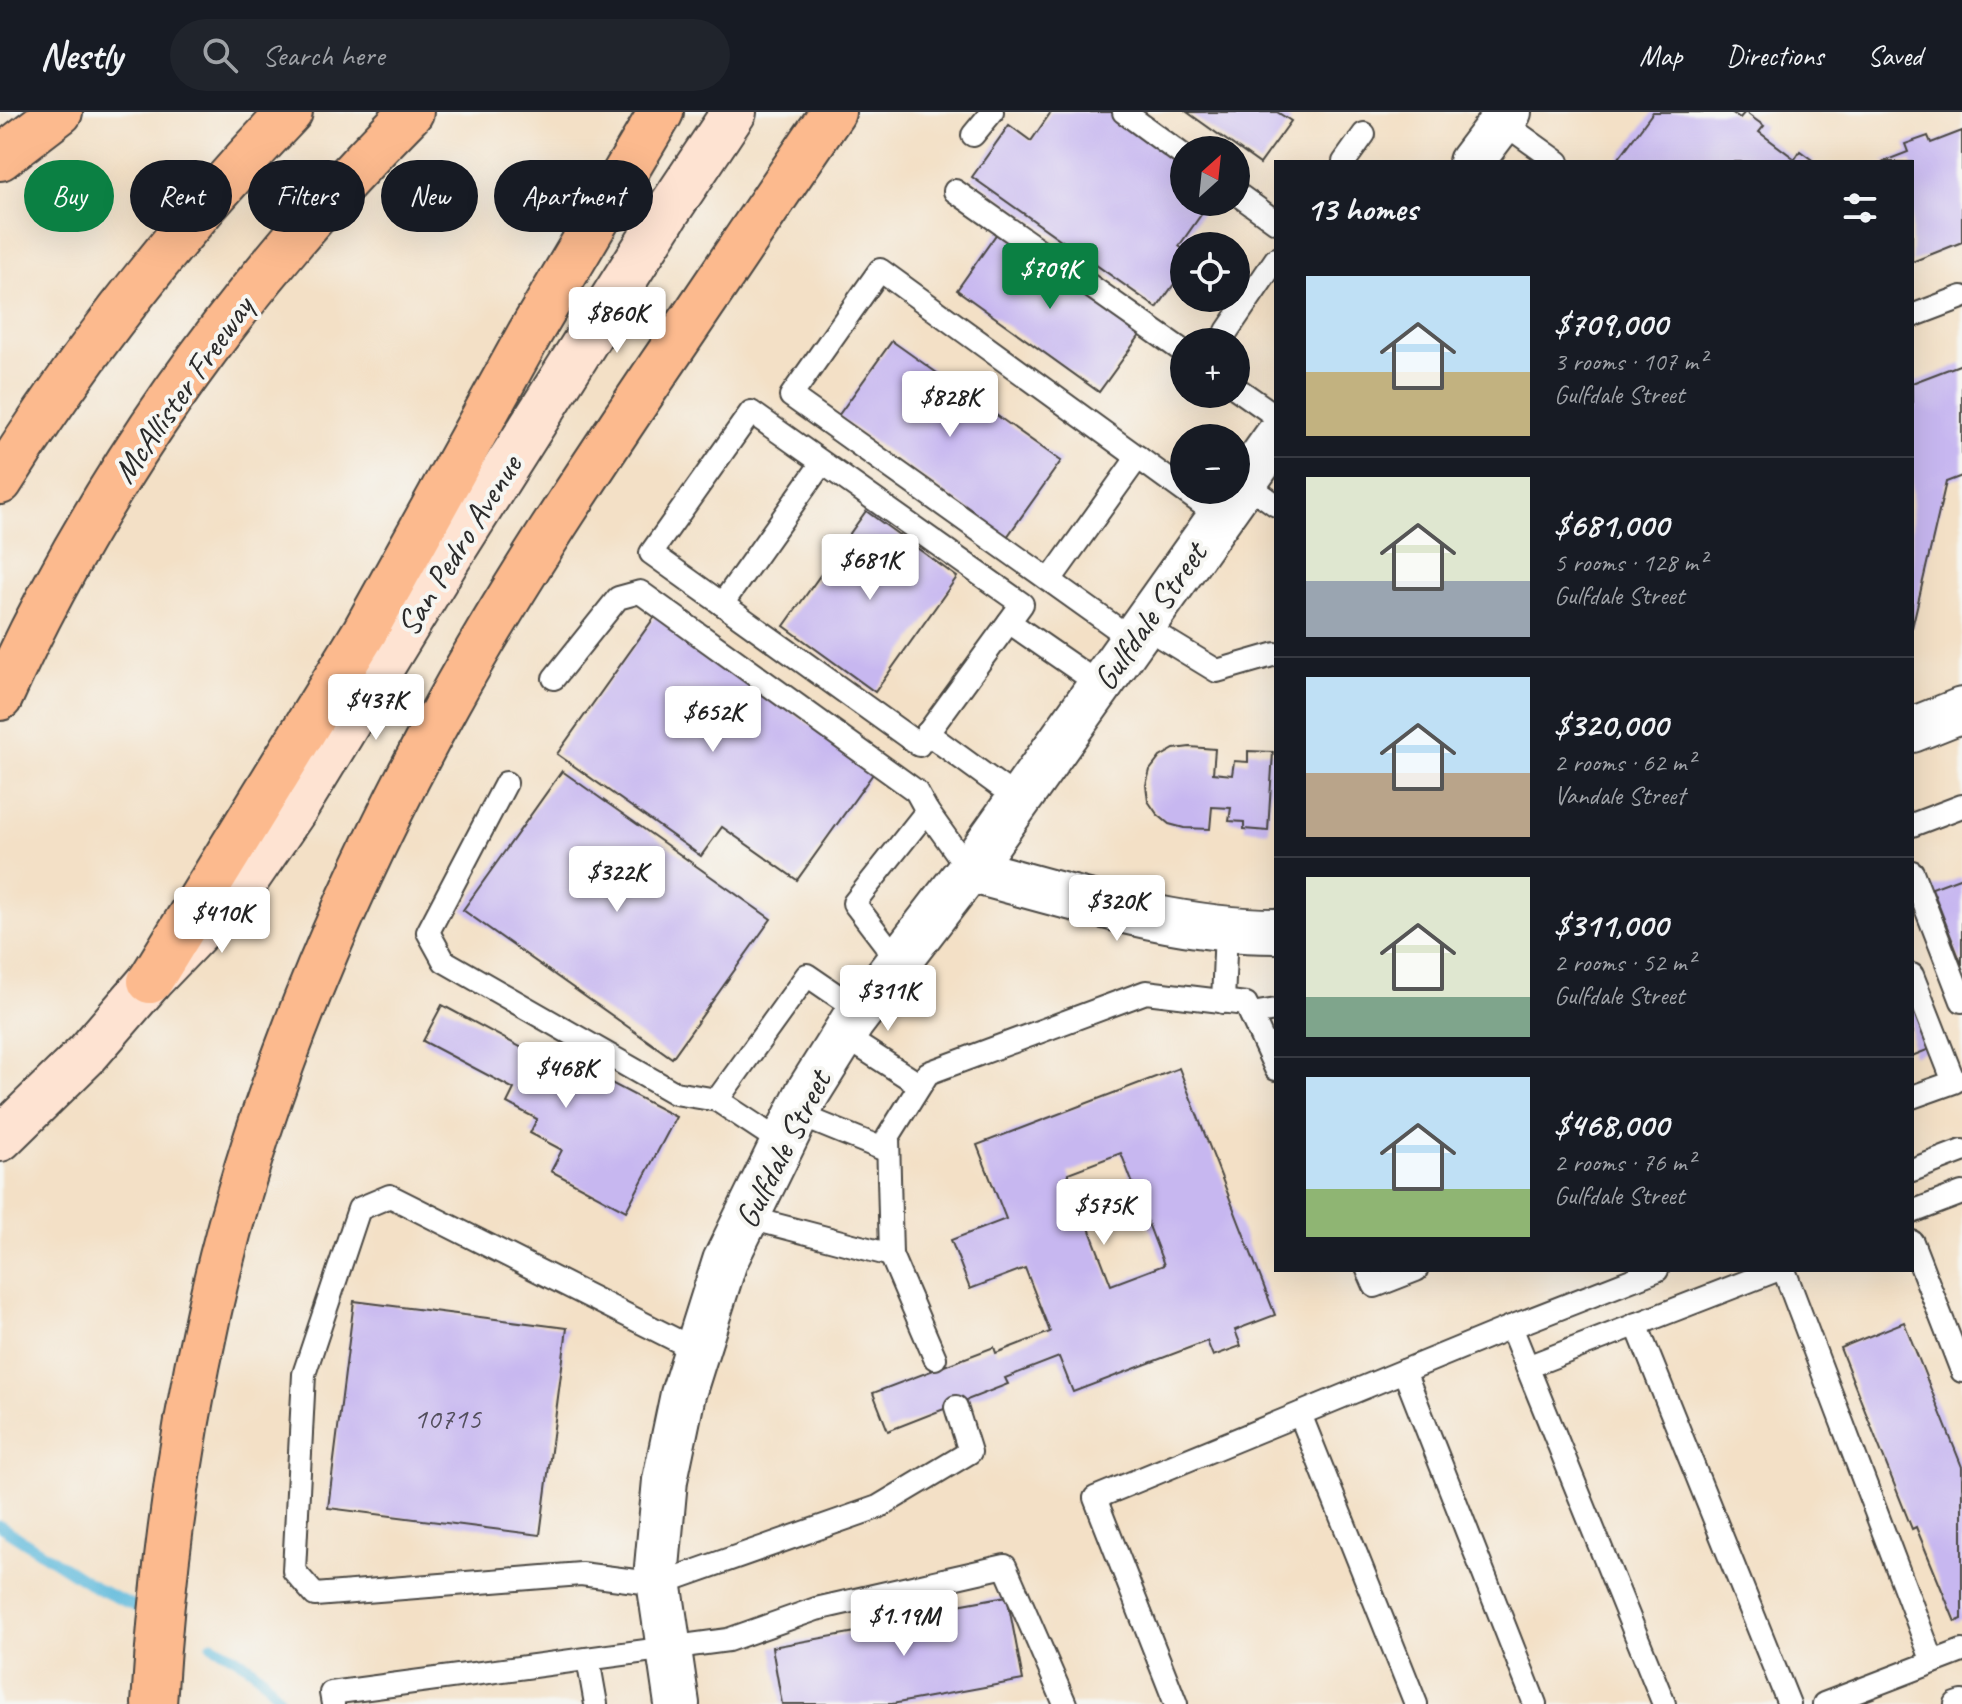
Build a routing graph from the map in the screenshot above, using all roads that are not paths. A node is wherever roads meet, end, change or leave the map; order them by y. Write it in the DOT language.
graph roads {
  1 [pos="60,112"];
  2 [pos="290,112"];
  3 [pos="411,112"];
  4 [pos="661,112"];
  5 [pos="734,112"];
  6 [pos="833,112"];
  7 [pos="992,112"];
  8 [pos="1124,112"];
  9 [pos="1505,116"];
  10 [pos="1364,134"];
  11 [pos="973,135"];
  12 [pos="1170,146"];
  13 [pos="0,158"];
  14 [pos="1345,160"];
  15 [pos="1472,160"];
  16 [pos="1556,160"];
  17 [pos="955,191"];
  18 [pos="1250,203"];
  19 [pos="1274,221"];
  20 [pos="1274,262"];
  21 [pos="1962,297"];
  22 [pos="1914,315"];
  23 [pos="1229,328"];
  24 [pos="1170,342"];
  25 [pos="1250,398"];
  26 [pos="1274,415"];
  27 [pos="1274,445"];
  28 [pos="1138,457"];
  29 [pos="822,463"];
  30 [pos="0,482"];
  31 [pos="1260,493"];
  32 [pos="1220,517"];
  33 [pos="1050,580"];
  34 [pos="722,604"];
  35 [pos="1009,622"];
  36 [pos="1138,633"];
  37 [pos="1274,655"];
  38 [pos="554,678"];
  39 [pos="1100,685"];
  40 [pos="0,698"];
  41 [pos="1962,710"];
  42 [pos="1914,729"];
  43 [pos="927,733"];
  44 [pos="506,783"];
  45 [pos="1019,800"];
  46 [pos="1962,806"];
  47 [pos="927,811"];
  48 [pos="1914,824"];
  49 [pos="969,870"];
  50 [pos="1914,877"];
  51 [pos="1226,929"];
  52 [pos="1274,931"];
  53 [pos="899,962"];
  54 [pos="1914,980"];
  55 [pos="150,981"];
  56 [pos="1962,1001"];
  57 [pos="1223,1002"];
  58 [pos="1274,1010"];
  59 [pos="1251,1014"];
  60 [pos="852,1024"];
  61 [pos="1274,1065"];
  62 [pos="920,1085"];
  63 [pos="1914,1096"];
  64 [pos="717,1100"];
  65 [pos="790,1128"];
  66 [pos="0,1139"];
  67 [pos="888,1151"];
  68 [pos="1962,1151"];
  69 [pos="1914,1169"];
  70 [pos="1962,1193"];
  71 [pos="1914,1211"];
  72 [pos="746,1217"];
  73 [pos="1914,1247"];
  74 [pos="891,1255"];
  75 [pos="1369,1272"];
  76 [pos="1411,1272"];
  77 [pos="1652,1272"];
  78 [pos="1772,1272"];
  79 [pos="1785,1272"];
  80 [pos="1636,1324"];
  81 [pos="1511,1327"];
  82 [pos="698,1351"];
  83 [pos="935,1358"];
  84 [pos="1527,1367"];
  85 [pos="1404,1371"];
  86 [pos="1962,1371"];
  87 [pos="956,1407"];
  88 [pos="1300,1414"];
  89 [pos="659,1584"];
  90 [pos="669,1649"];
  91 [pos="1962,1651"];
  92 [pos="588,1659"];
  93 [pos="1933,1662"];
  94 [pos="1962,1702"];
  95 [pos="154,1704"];
  96 [pos="333,1704"];
  97 [pos="596,1704"];
  98 [pos="677,1704"];
  99 [pos="1065,1704"];
  100 [pos="1176,1704"];
  101 [pos="1416,1704"];
  102 [pos="1535,1704"];
  103 [pos="1664,1704"];
  104 [pos="1789,1704"];
  105 [pos="1824,1704"];
  106 [pos="1956,1704"];
  1 -- 13 [label="highway"];
  2 -- 30 [label="highway"];
  3 -- 40 [label="highway, McAllister Freeway"];
  4 -- 55 [label="highway"];
  5 -- 55 [label="main road, San Pedro Avenue"];
  6 -- 95 [label="highway"];
  7 -- 11 [label="lane"];
  8 -- 12 [label="lane"];
  9 -- 15 [label="street"];
  9 -- 16 [label="lane"];
  10 -- 14 [label="lane"];
  17 -- 24 [label="lane"];
  18 -- 19 [label="lane"];
  20 -- 23 [label="lane"];
  21 -- 22 [label="lane"];
  25 -- 26 [label="lane"];
  27 -- 31 [label="street, Gulfdale Street"];
  28 -- 32 [label="lane"];
  28 -- 33 [label="lane"];
  28 -- 33 [label="lane"];
  29 -- 34 [label="lane"];
  29 -- 34 [label="lane"];
  29 -- 35 [label="lane"];
  31 -- 32 [label="street, Gulfdale Street"];
  32 -- 36 [label="street, Gulfdale Street"];
  33 -- 36 [label="lane"];
  34 -- 43 [label="lane"];
  35 -- 39 [label="lane"];
  35 -- 43 [label="lane"];
  36 -- 37 [label="lane"];
  36 -- 39 [label="street, Gulfdale Street"];
  38 -- 47 [label="lane"];
  39 -- 45 [label="street, Gulfdale Street"];
  41 -- 42 [label="street"];
  43 -- 45 [label="lane"];
  44 -- 64 [label="lane"];
  45 -- 49 [label="street, Gulfdale Street"];
  46 -- 48 [label="lane"];
  47 -- 49 [label="lane"];
  47 -- 53 [label="lane"];
  49 -- 51 [label="street"];
  49 -- 53 [label="street, Gulfdale Street"];
  50 -- 56 [label="lane"];
  51 -- 52 [label="street"];
  51 -- 57 [label="lane"];
  53 -- 60 [label="street, Gulfdale Street"];
  54 -- 63 [label="lane"];
  55 -- 66 [label="main road, San Pedro Avenue"];
  57 -- 59 [label="lane"];
  57 -- 62 [label="lane"];
  58 -- 59 [label="lane"];
  59 -- 61 [label="lane"];
  60 -- 62 [label="lane"];
  60 -- 64 [label="lane"];
  60 -- 65 [label="street, Gulfdale Street"];
  62 -- 67 [label="lane"];
  64 -- 65 [label="lane"];
  65 -- 67 [label="lane"];
  65 -- 72 [label="street, Gulfdale Street"];
  67 -- 74 [label="lane"];
  68 -- 69 [label="lane"];
  70 -- 71 [label="lane"];
  72 -- 74 [label="lane"];
  72 -- 82 [label="street, Gulfdale Street"];
  73 -- 86 [label="lane"];
  74 -- 83 [label="lane"];
  75 -- 76 [label="lane"];
  77 -- 81 [label="lane"];
  78 -- 80 [label="lane"];
  79 -- 93 [label="lane"];
  80 -- 84 [label="lane"];
  80 -- 104 [label="lane"];
  81 -- 84 [label="lane"];
  81 -- 85 [label="lane"];
  82 -- 89 [label="street, Gulfdale Street"];
  82 -- 89 [label="lane"];
  84 -- 103 [label="lane"];
  85 -- 88 [label="lane"];
  85 -- 102 [label="lane"];
  87 -- 89 [label="lane"];
  88 -- 100 [label="lane"];
  88 -- 101 [label="lane"];
  89 -- 90 [label="street, Gulfdale Street"];
  90 -- 92 [label="lane"];
  90 -- 98 [label="street, Gulfdale Street"];
  90 -- 99 [label="lane"];
  91 -- 93 [label="lane"];
  92 -- 96 [label="lane"];
  92 -- 97 [label="lane"];
  93 -- 105 [label="lane"];
  94 -- 106 [label="lane"];
}
